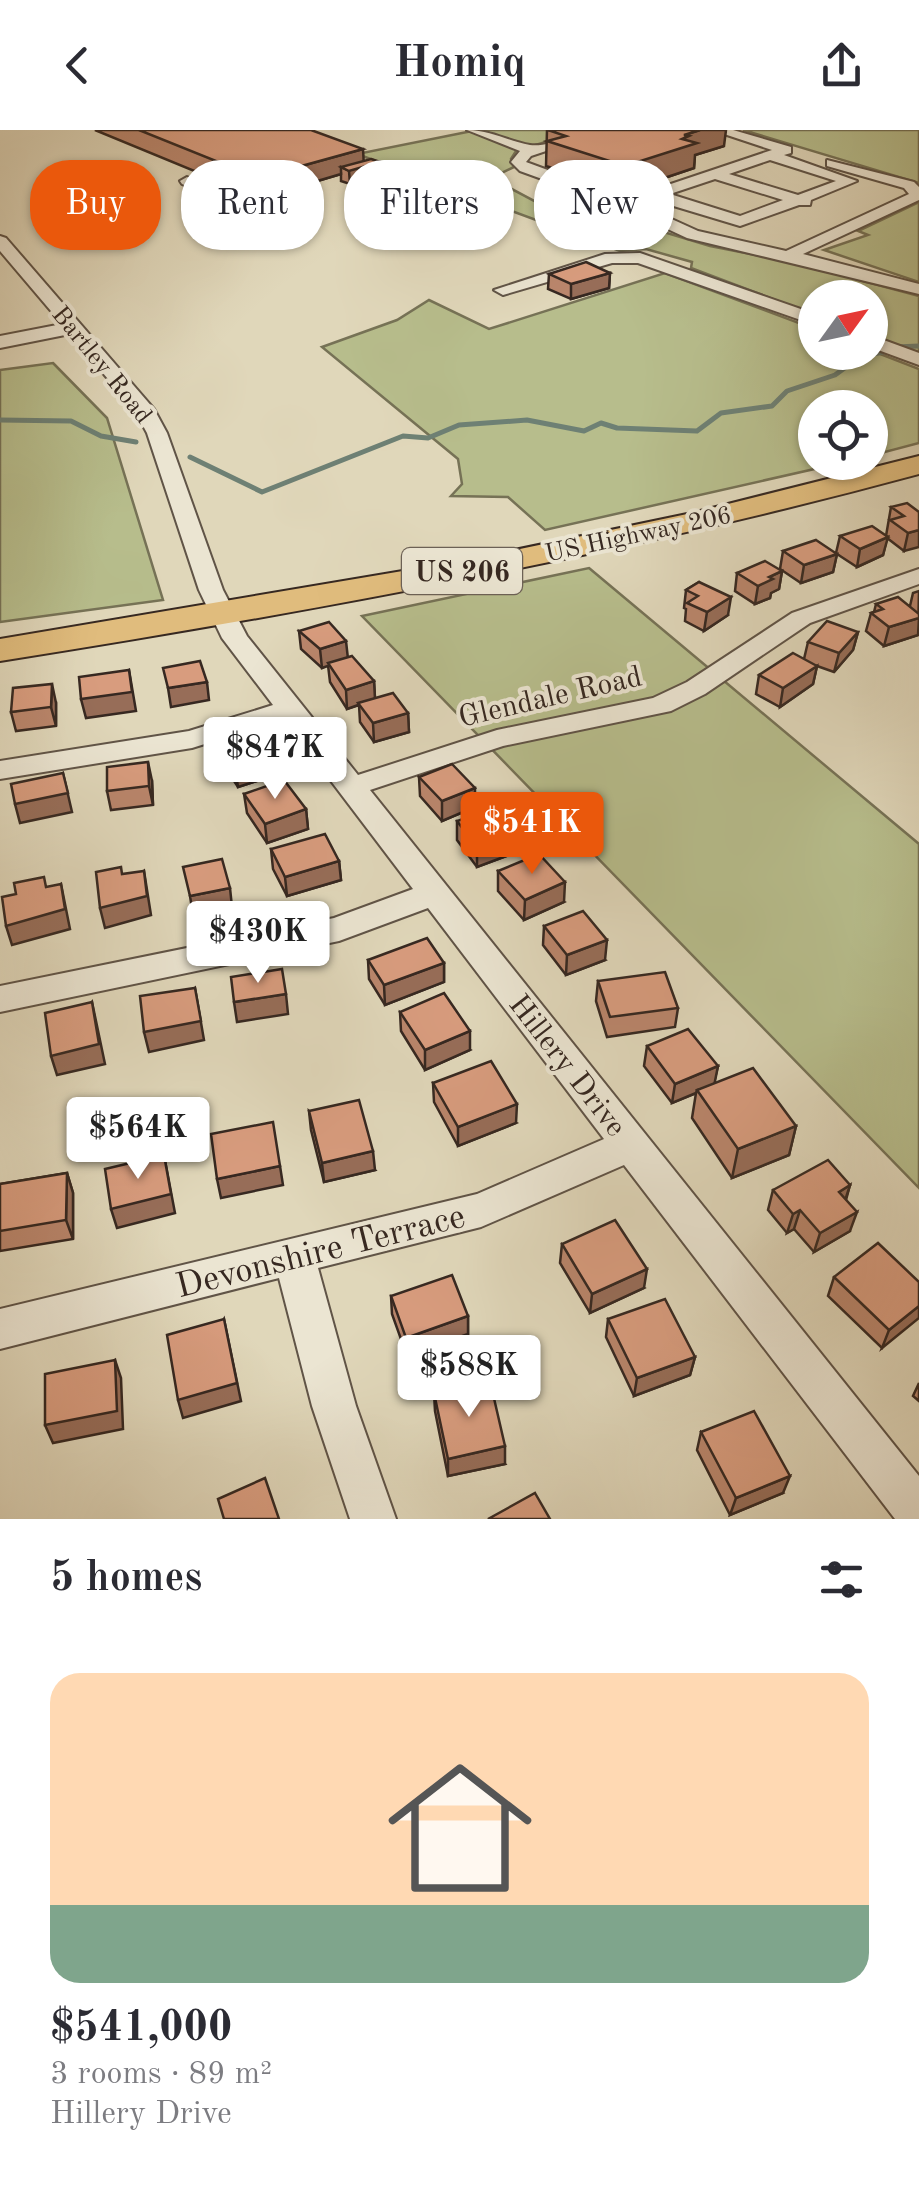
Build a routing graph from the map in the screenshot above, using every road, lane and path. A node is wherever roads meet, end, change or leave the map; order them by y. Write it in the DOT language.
graph roads {
  1 [pos="474,130"];
  2 [pos="602,130"];
  3 [pos="718,130"];
  4 [pos="786,150"];
  5 [pos="532,151"];
  6 [pos="770,156"];
  7 [pos="534,171"];
  8 [pos="715,174"];
  9 [pos="674,188"];
  10 [pos="674,200"];
  11 [pos="800,200"];
  12 [pos="860,219"];
  13 [pos="674,226"];
  14 [pos="0,241"];
  15 [pos="790,255"];
  16 [pos="919,289"];
  17 [pos="503,290"];
  18 [pos="798,314"];
  19 [pos="75,327"];
  20 [pos="0,342"];
  21 [pos="888,348"];
  22 [pos="919,359"];
  23 [pos="919,465"];
  24 [pos="919,576"];
  25 [pos="222,615"];
  26 [pos="0,650"];
  27 [pos="290,708"];
  28 [pos="0,770"];
  29 [pos="350,787"];
  30 [pos="434,893"];
  31 [pos="0,999"];
  32 [pos="630,1143"];
  33 [pos="294,1256"];
  34 [pos="0,1329"];
  35 [pos="919,1513"];
  36 [pos="372,1519"];
  1 -- 5 [label="street"];
  2 -- 5 [label="street"];
  3 -- 4 [label="street"];
  4 -- 6 [label="street"];
  4 -- 12 [label="street"];
  5 -- 7 [label="street"];
  6 -- 8 [label="street"];
  6 -- 11 [label="street"];
  8 -- 9 [label="street"];
  8 -- 11 [label="street"];
  10 -- 11 [label="street"];
  11 -- 12 [label="street"];
  12 -- 15 [label="street"];
  13 -- 15 [label="street"];
  14 -- 19 [label="street, Bartley Road"];
  15 -- 16 [label="street"];
  17 -- 18 [label="street"];
  19 -- 20 [label="street"];
  19 -- 25 [label="street, Bartley Road"];
  21 -- 22 [label="street"];
  23 -- 25 [label="highway, US Highway 206 / US 206"];
  24 -- 29 [label="street, Glendale Road"];
  25 -- 26 [label="highway, US Highway 206 / US 206"];
  25 -- 27 [label="street, Hillery Drive"];
  27 -- 28 [label="street"];
  27 -- 29 [label="street, Hillery Drive"];
  29 -- 30 [label="street, Hillery Drive"];
  30 -- 31 [label="street"];
  30 -- 32 [label="street, Hillery Drive"];
  32 -- 33 [label="street, Devonshire Terrace"];
  32 -- 35 [label="street, Hillery Drive"];
  33 -- 34 [label="street, Devonshire Terrace"];
  33 -- 36 [label="street"];
}
